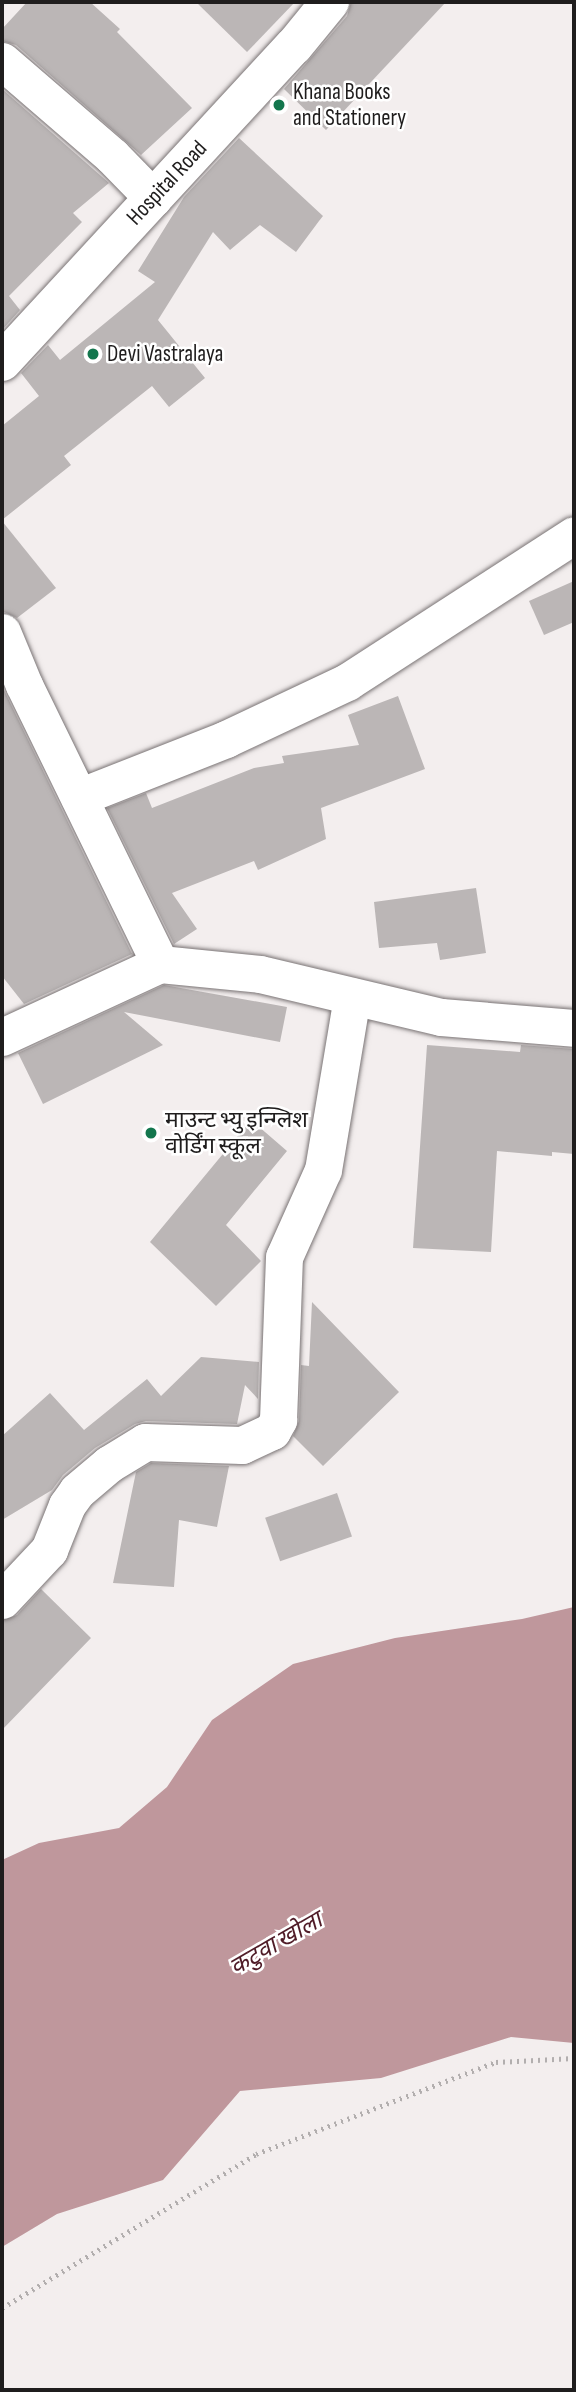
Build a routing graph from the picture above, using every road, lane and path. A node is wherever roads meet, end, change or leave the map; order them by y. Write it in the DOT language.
graph roads {
  1 [pos="330,2"];
  2 [pos="2,61"];
  3 [pos="153,198"];
  4 [pos="2,362"];
  5 [pos="574,535"];
  6 [pos="2,632"];
  7 [pos="79,797"];
  8 [pos="160,964"];
  9 [pos="352,996"];
  10 [pos="574,1028"];
  11 [pos="2,1037"];
  12 [pos="2,1600"];
  13 [pos="574,2057"];
  14 [pos="2,2308"];
  1 -- 3 [label="street, Hospital Road"];
  2 -- 3 [label="street"];
  3 -- 4 [label="street, Hospital Road"];
  5 -- 7 [label="street"];
  6 -- 7 [label="street"];
  7 -- 8 [label="street"];
  8 -- 9 [label="street"];
  8 -- 11 [label="street"];
  9 -- 10 [label="street"];
  9 -- 12 [label="street"];
  13 -- 14 [label="path"];
}
